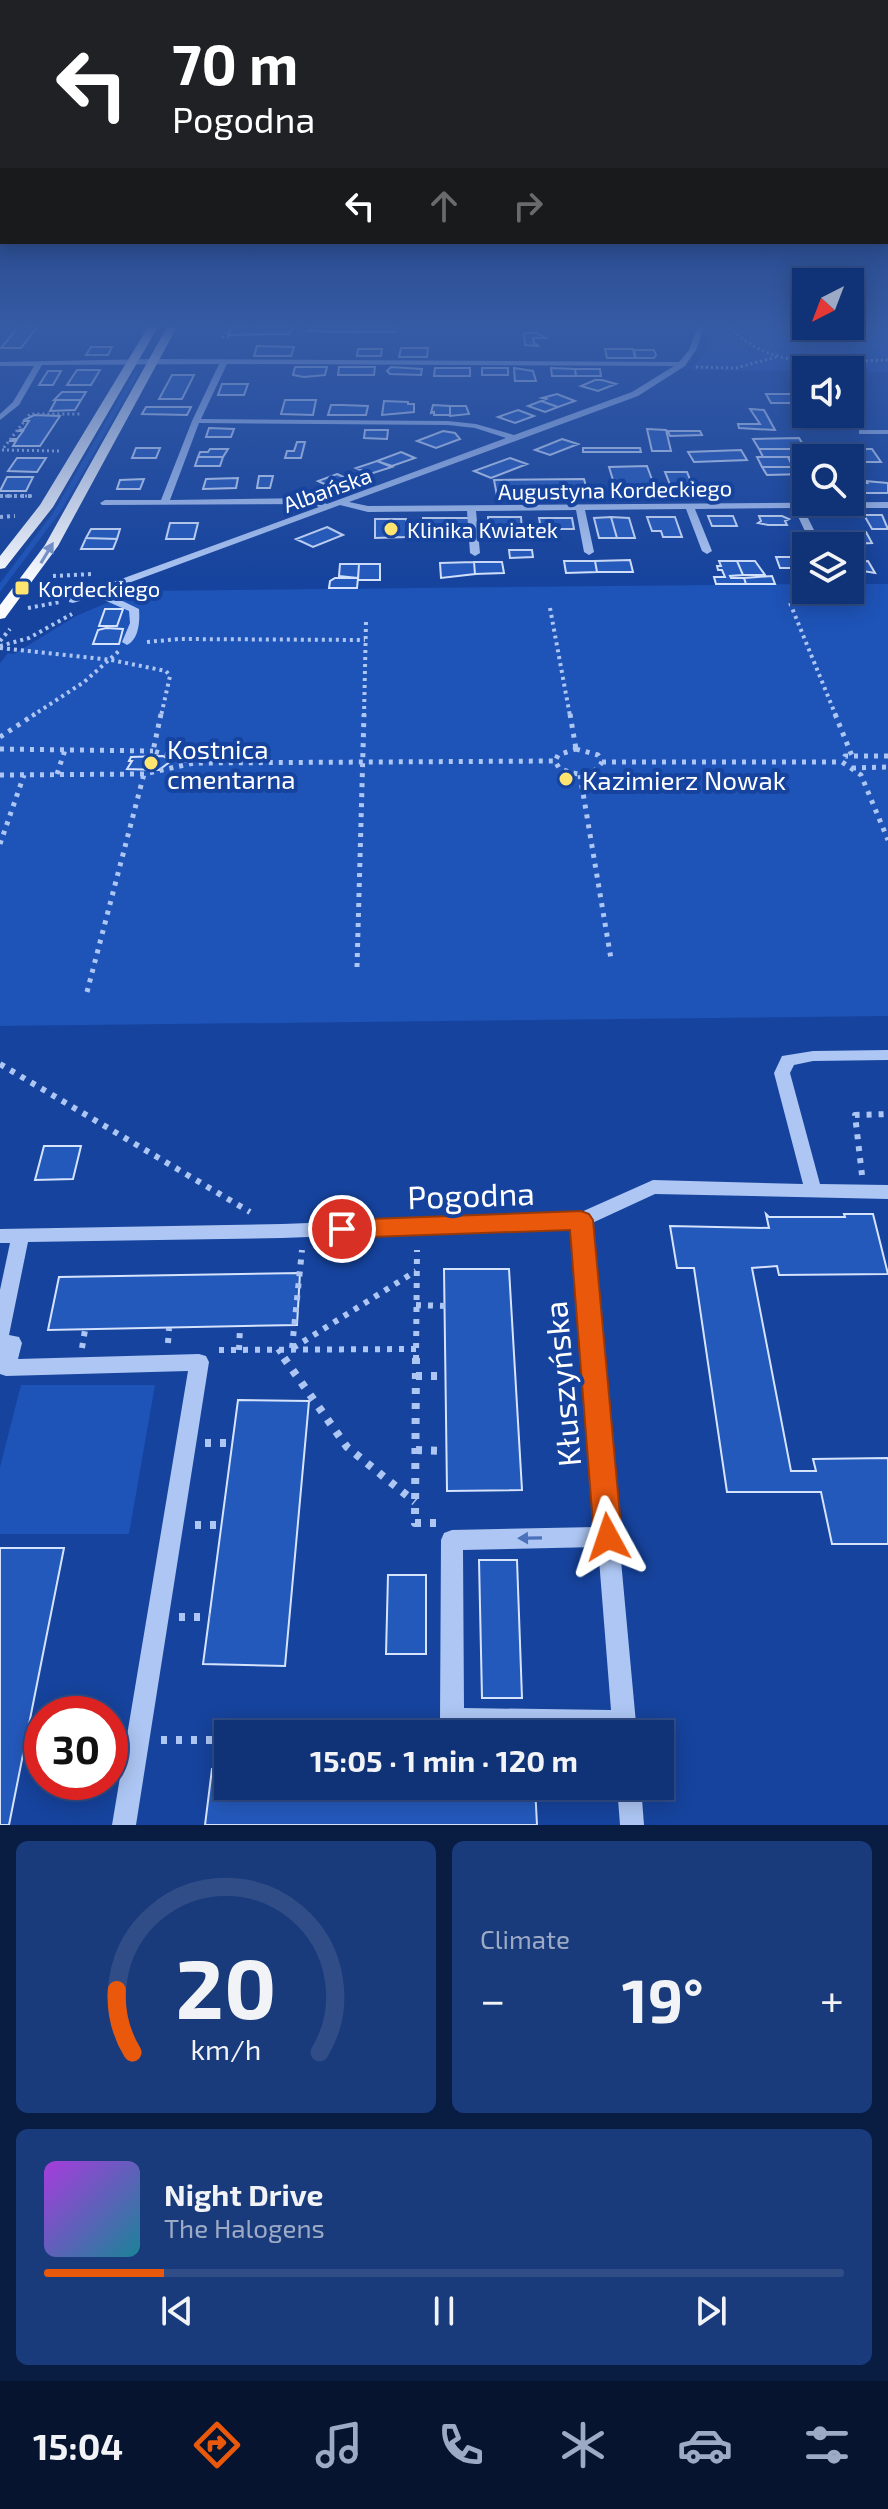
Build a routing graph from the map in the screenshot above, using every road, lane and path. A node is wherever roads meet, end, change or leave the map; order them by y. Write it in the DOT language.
graph roads {
  1 [pos="102,412"];
  2 [pos="126,412"];
  3 [pos="200,412"];
  4 [pos="587,412"];
  5 [pos="90,414"];
  6 [pos="196,421"];
  7 [pos="862,432"];
  8 [pos="888,432"];
  9 [pos="0,438"];
  10 [pos="11,438"];
  11 [pos="517,439"];
  12 [pos="1,450"];
  13 [pos="68,451"];
  14 [pos="0,496"];
  15 [pos="41,496"];
  16 [pos="105,503"];
  17 [pos="164,503"];
  18 [pos="343,503"];
  19 [pos="864,505"];
  20 [pos="888,505"];
  21 [pos="689,506"];
  22 [pos="792,506"];
  23 [pos="580,507"];
  24 [pos="329,508"];
  25 [pos="471,509"];
  26 [pos="707,551"];
  27 [pos="589,552"];
  28 [pos="475,553"];
  29 [pos="0,565"];
  30 [pos="95,592"];
  31 [pos="73,600"];
  32 [pos="108,600"];
  33 [pos="790,603"];
  34 [pos="28,608"];
  35 [pos="550,608"];
  36 [pos="0,615"];
  37 [pos="366,622"];
  38 [pos="365,640"];
  39 [pos="0,644"];
  40 [pos="124,644"];
  41 [pos="111,660"];
  42 [pos="0,737"];
  43 [pos="0,749"];
  44 [pos="576,749"];
  45 [pos="65,750"];
  46 [pos="153,751"];
  47 [pos="852,756"];
  48 [pos="888,756"];
  49 [pos="555,761"];
  50 [pos="362,762"];
  51 [pos="602,762"];
  52 [pos="842,762"];
  53 [pos="194,763"];
  54 [pos="888,767"];
  55 [pos="851,768"];
  56 [pos="57,774"];
  57 [pos="144,774"];
  58 [pos="0,775"];
  59 [pos="24,775"];
  60 [pos="580,775"];
  61 [pos="888,840"];
  62 [pos="0,844"];
  63 [pos="611,959"];
  64 [pos="357,967"];
  65 [pos="87,992"];
  66 [pos="888,1055"];
  67 [pos="0,1064"];
  68 [pos="888,1114"];
  69 [pos="813,1190"];
  70 [pos="866,1192"];
  71 [pos="888,1192"];
  72 [pos="581,1220"];
  73 [pos="282,1231"];
  74 [pos="21,1235"];
  75 [pos="0,1236"];
  76 [pos="302,1250"];
  77 [pos="417,1250"];
  78 [pos="416,1271"];
  79 [pos="416,1305"];
  80 [pos="445,1306"];
  81 [pos="240,1327"];
  82 [pos="85,1330"];
  83 [pos="0,1334"];
  84 [pos="0,1343"];
  85 [pos="278,1349"];
  86 [pos="292,1349"];
  87 [pos="416,1349"];
  88 [pos="219,1350"];
  89 [pos="239,1350"];
  90 [pos="180,1351"];
  91 [pos="206,1351"];
  92 [pos="167,1352"];
  93 [pos="95,1354"];
  94 [pos="217,1366"];
  95 [pos="416,1376"];
  96 [pos="446,1376"];
  97 [pos="207,1427"];
  98 [pos="205,1443"];
  99 [pos="232,1443"];
  100 [pos="416,1450"];
  101 [pos="446,1451"];
  102 [pos="203,1456"];
  103 [pos="415,1503"];
  104 [pos="194,1511"];
  105 [pos="444,1523"];
  106 [pos="192,1525"];
  107 [pos="222,1525"];
  108 [pos="608,1537"];
  109 [pos="190,1540"];
  110 [pos="180,1602"];
  111 [pos="178,1617"];
  112 [pos="210,1617"];
  113 [pos="175,1632"];
  114 [pos="452,1720"];
  115 [pos="623,1720"];
  116 [pos="161,1725"];
  117 [pos="159,1740"];
  118 [pos="214,1740"];
  119 [pos="156,1755"];
  120 [pos="630,1800"];
  121 [pos="124,1825"];
  122 [pos="632,1825"];
  1 -- 29 [label="main road"];
  36 -- 2 [label="main road, one-way"];
  3 -- 6 [label="street"];
  4 -- 11 [label="street, Albańska"];
  5 -- 10 [label="path"];
  6 -- 11 [label="street"];
  6 -- 17 [label="street"];
  7 -- 8 [label="street"];
  9 -- 10 [label="path"];
  10 -- 12 [label="path"];
  11 -- 18 [label="street, Albańska"];
  12 -- 13 [label="path"];
  14 -- 15 [label="path"];
  16 -- 17 [label="street"];
  17 -- 24 [label="street"];
  18 -- 24 [label="street, Albańska"];
  18 -- 25 [label="street, Augustyna Kordeckiego"];
  19 -- 20 [label="street, Augustyna Kordeckiego"];
  21 -- 22 [label="street, Augustyna Kordeckiego"];
  21 -- 23 [label="street, Augustyna Kordeckiego"];
  21 -- 26 [label="street"];
  23 -- 25 [label="street, Augustyna Kordeckiego"];
  23 -- 27 [label="street"];
  24 -- 30 [label="street, Albańska"];
  25 -- 28 [label="street"];
  30 -- 31 [label="street, Albańska"];
  30 -- 32 [label="street"];
  31 -- 34 [label="path"];
  32 -- 39 [label="path"];
  32 -- 40 [label="street"];
  33 -- 47 [label="path"];
  35 -- 44 [label="path"];
  37 -- 38 [label="path"];
  38 -- 40 [label="path"];
  38 -- 50 [label="path"];
  39 -- 41 [label="path"];
  40 -- 41 [label="path"];
  41 -- 42 [label="path"];
  41 -- 46 [label="path"];
  43 -- 45 [label="path"];
  44 -- 49 [label="path"];
  44 -- 51 [label="path"];
  45 -- 46 [label="path"];
  45 -- 56 [label="path"];
  46 -- 53 [label="path"];
  47 -- 48 [label="path"];
  47 -- 52 [label="path"];
  49 -- 50 [label="path"];
  49 -- 60 [label="path"];
  50 -- 53 [label="path"];
  50 -- 64 [label="path"];
  51 -- 52 [label="path"];
  51 -- 60 [label="path"];
  52 -- 55 [label="path"];
  53 -- 57 [label="path"];
  54 -- 55 [label="path"];
  55 -- 61 [label="path"];
  56 -- 57 [label="path"];
  56 -- 59 [label="path"];
  57 -- 65 [label="path"];
  58 -- 59 [label="path"];
  59 -- 62 [label="path"];
  60 -- 63 [label="path"];
  66 -- 69 [label="street"];
  67 -- 73 [label="path"];
  68 -- 70 [label="path"];
  69 -- 70 [label="street, Pogodna"];
  69 -- 72 [label="street, Pogodna"];
  70 -- 71 [label="street, Pogodna"];
  72 -- 73 [label="street, Pogodna"];
  72 -- 108 [label="street, Kłuszyńska"];
  73 -- 74 [label="street, Pogodna"];
  74 -- 75 [label="street, Pogodna"];
  74 -- 83 [label="street"];
  76 -- 86 [label="path"];
  77 -- 78 [label="path"];
  78 -- 79 [label="path"];
  78 -- 86 [label="path"];
  79 -- 80 [label="path"];
  79 -- 87 [label="path"];
  81 -- 89 [label="path"];
  82 -- 93 [label="path"];
  84 -- 121 [label="street"];
  85 -- 86 [label="path"];
  85 -- 89 [label="path"];
  85 -- 103 [label="path"];
  86 -- 87 [label="path"];
  87 -- 95 [label="path"];
  88 -- 89 [label="path"];
  88 -- 91 [label="path"];
  88 -- 94 [label="path"];
  90 -- 92 [label="path"];
  95 -- 96 [label="path"];
  95 -- 100 [label="path"];
  97 -- 98 [label="path"];
  98 -- 99 [label="path"];
  98 -- 102 [label="path"];
  100 -- 101 [label="path"];
  100 -- 103 [label="path"];
  103 -- 105 [label="path"];
  104 -- 106 [label="path"];
  106 -- 107 [label="path"];
  106 -- 109 [label="path"];
  108 -- 114 [label="street, one-way"];
  108 -- 115 [label="street, Kłuszyńska"];
  110 -- 111 [label="path"];
  111 -- 112 [label="path"];
  111 -- 113 [label="path"];
  116 -- 117 [label="path"];
  117 -- 118 [label="path"];
  117 -- 119 [label="path"];
  120 -- 122 [label="street"];
}
